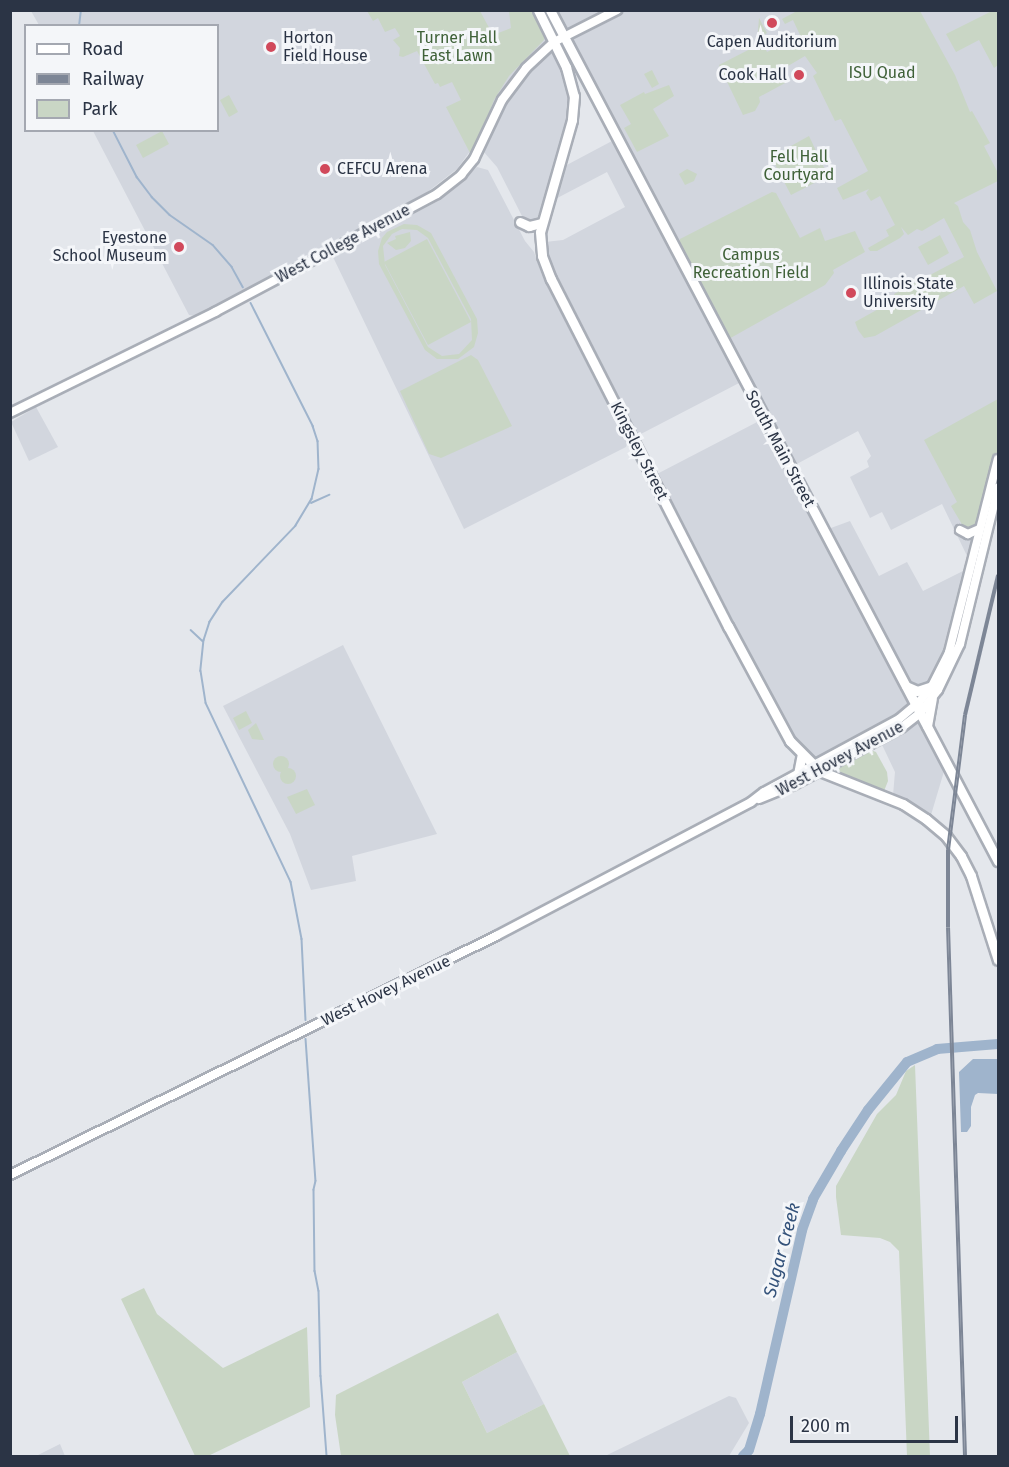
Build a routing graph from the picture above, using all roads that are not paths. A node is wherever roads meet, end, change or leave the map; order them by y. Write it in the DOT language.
graph roads {
  1 [pos="538,10"];
  2 [pos="549,10"];
  3 [pos="617,10"];
  4 [pos="563,37"];
  5 [pos="554,42"];
  6 [pos="520,222"];
  7 [pos="542,223"];
  8 [pos="10,413"];
  9 [pos="999,459"];
  10 [pos="999,488"];
  11 [pos="980,528"];
  12 [pos="960,530"];
  13 [pos="906,686"];
  14 [pos="932,686"];
  15 [pos="932,698"];
  16 [pos="918,709"];
  17 [pos="927,726"];
  18 [pos="802,754"];
  19 [pos="817,768"];
  20 [pos="798,774"];
  21 [pos="757,799"];
  22 [pos="999,861"];
  23 [pos="999,960"];
  24 [pos="10,1175"];
  1 -- 5 [label="main road, Kingsley Street"];
  2 -- 4 [label="main road, South Main Street"];
  3 -- 4 [label="main road, West College Avenue"];
  4 -- 5 [label="main road, West College Avenue"];
  4 -- 13 [label="main road, South Main Street"];
  5 -- 7 [label="main road, Kingsley Street"];
  5 -- 8 [label="main road, West College Avenue"];
  6 -- 7 [label="main road"];
  7 -- 18 [label="main road, Kingsley Street"];
  9 -- 11 [label="main road"];
  10 -- 15 [label="main road"];
  11 -- 12 [label="main road"];
  11 -- 14 [label="main road"];
  13 -- 14 [label="main road"];
  13 -- 16 [label="main road, South Main Street"];
  14 -- 16 [label="main road"];
  15 -- 16 [label="main road"];
  15 -- 17 [label="main road"];
  16 -- 17 [label="main road, South Main Street"];
  16 -- 19 [label="main road, West Hovey Avenue"];
  17 -- 22 [label="main road, South Main Street"];
  18 -- 19 [label="main road, Kingsley Street"];
  18 -- 20 [label="main road"];
  19 -- 20 [label="main road, West Hovey Avenue"];
  19 -- 21 [label="main road, West Hovey Avenue"];
  19 -- 23 [label="main road, Kingsley Street"];
  20 -- 21 [label="main road, West Hovey Avenue"];
  21 -- 24 [label="main road, West Hovey Avenue"];
}
